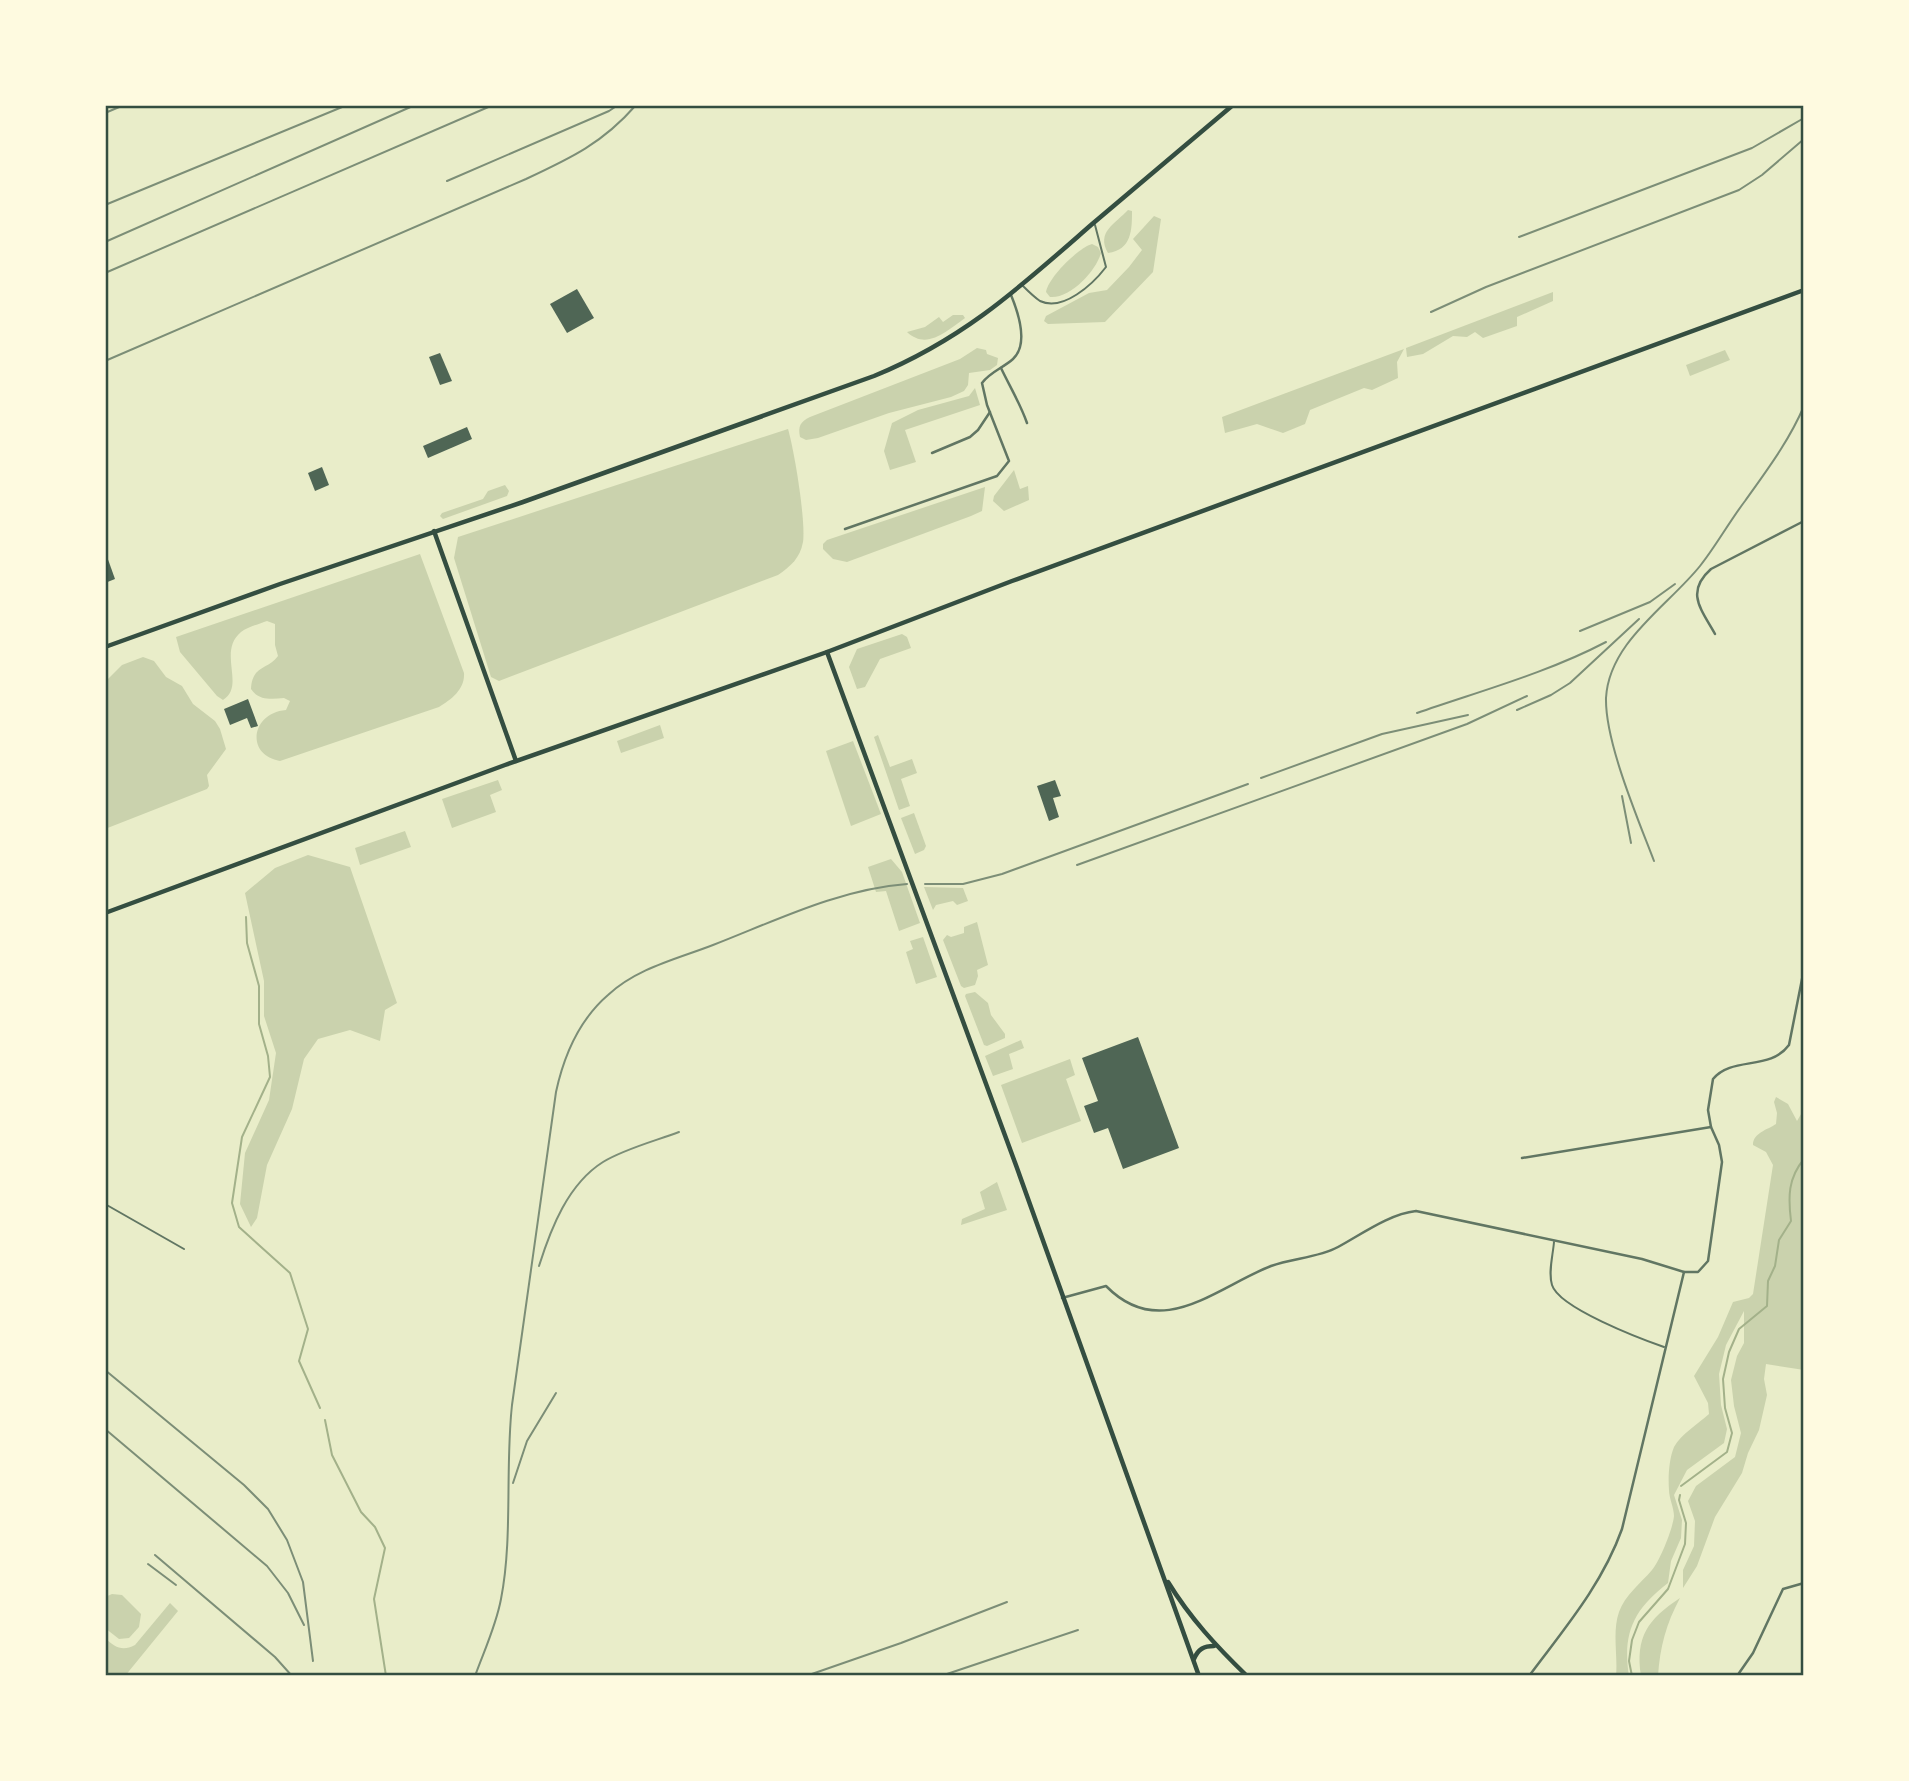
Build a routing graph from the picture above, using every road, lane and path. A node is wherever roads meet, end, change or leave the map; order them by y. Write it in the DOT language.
graph roads {
  1 [pos="1233,105"];
  2 [pos="1094,223"];
  3 [pos="1023,285"];
  4 [pos="1804,290"];
  5 [pos="1011,295"];
  6 [pos="1001,368"];
  7 [pos="990,412"];
  8 [pos="1027,423"];
  9 [pos="932,453"];
  10 [pos="1804,521"];
  11 [pos="845,528"];
  12 [pos="433,531"];
  13 [pos="1715,634"];
  14 [pos="105,647"];
  15 [pos="827,652"];
  16 [pos="516,761"];
  17 [pos="105,913"];
  18 [pos="1804,969"];
  19 [pos="1711,1127"];
  20 [pos="1522,1158"];
  21 [pos="105,1204"];
  22 [pos="1553,1242"];
  23 [pos="184,1249"];
  24 [pos="1684,1272"];
  25 [pos="1062,1298"];
  26 [pos="1665,1347"];
  27 [pos="1163,1572"];
  28 [pos="1804,1583"];
  29 [pos="1215,1646"];
  30 [pos="1194,1659"];
  31 [pos="1199,1676"];
  32 [pos="1247,1676"];
  33 [pos="1529,1676"];
  34 [pos="1737,1676"];
  1 -- 2 [label="main road"];
  2 -- 3 [label="main road"];
  2 -- 3 [label="lane"];
  3 -- 5 [label="main road"];
  4 -- 15 [label="main road"];
  5 -- 6 [label="street"];
  5 -- 12 [label="main road"];
  6 -- 7 [label="street"];
  6 -- 8 [label="street"];
  7 -- 9 [label="street"];
  7 -- 11 [label="street"];
  10 -- 13 [label="street"];
  12 -- 14 [label="main road"];
  12 -- 16 [label="main road"];
  15 -- 16 [label="main road"];
  15 -- 25 [label="main road"];
  16 -- 17 [label="main road"];
  18 -- 19 [label="street"];
  19 -- 20 [label="street"];
  19 -- 24 [label="street"];
  21 -- 23 [label="lane"];
  22 -- 24 [label="street"];
  22 -- 25 [label="street"];
  22 -- 26 [label="lane"];
  24 -- 26 [label="street"];
  25 -- 27 [label="main road"];
  26 -- 33 [label="street"];
  27 -- 29 [label="main road"];
  27 -- 30 [label="main road"];
  28 -- 34 [label="street"];
  29 -- 30 [label="main road"];
  29 -- 32 [label="main road"];
  30 -- 31 [label="main road"];
}
